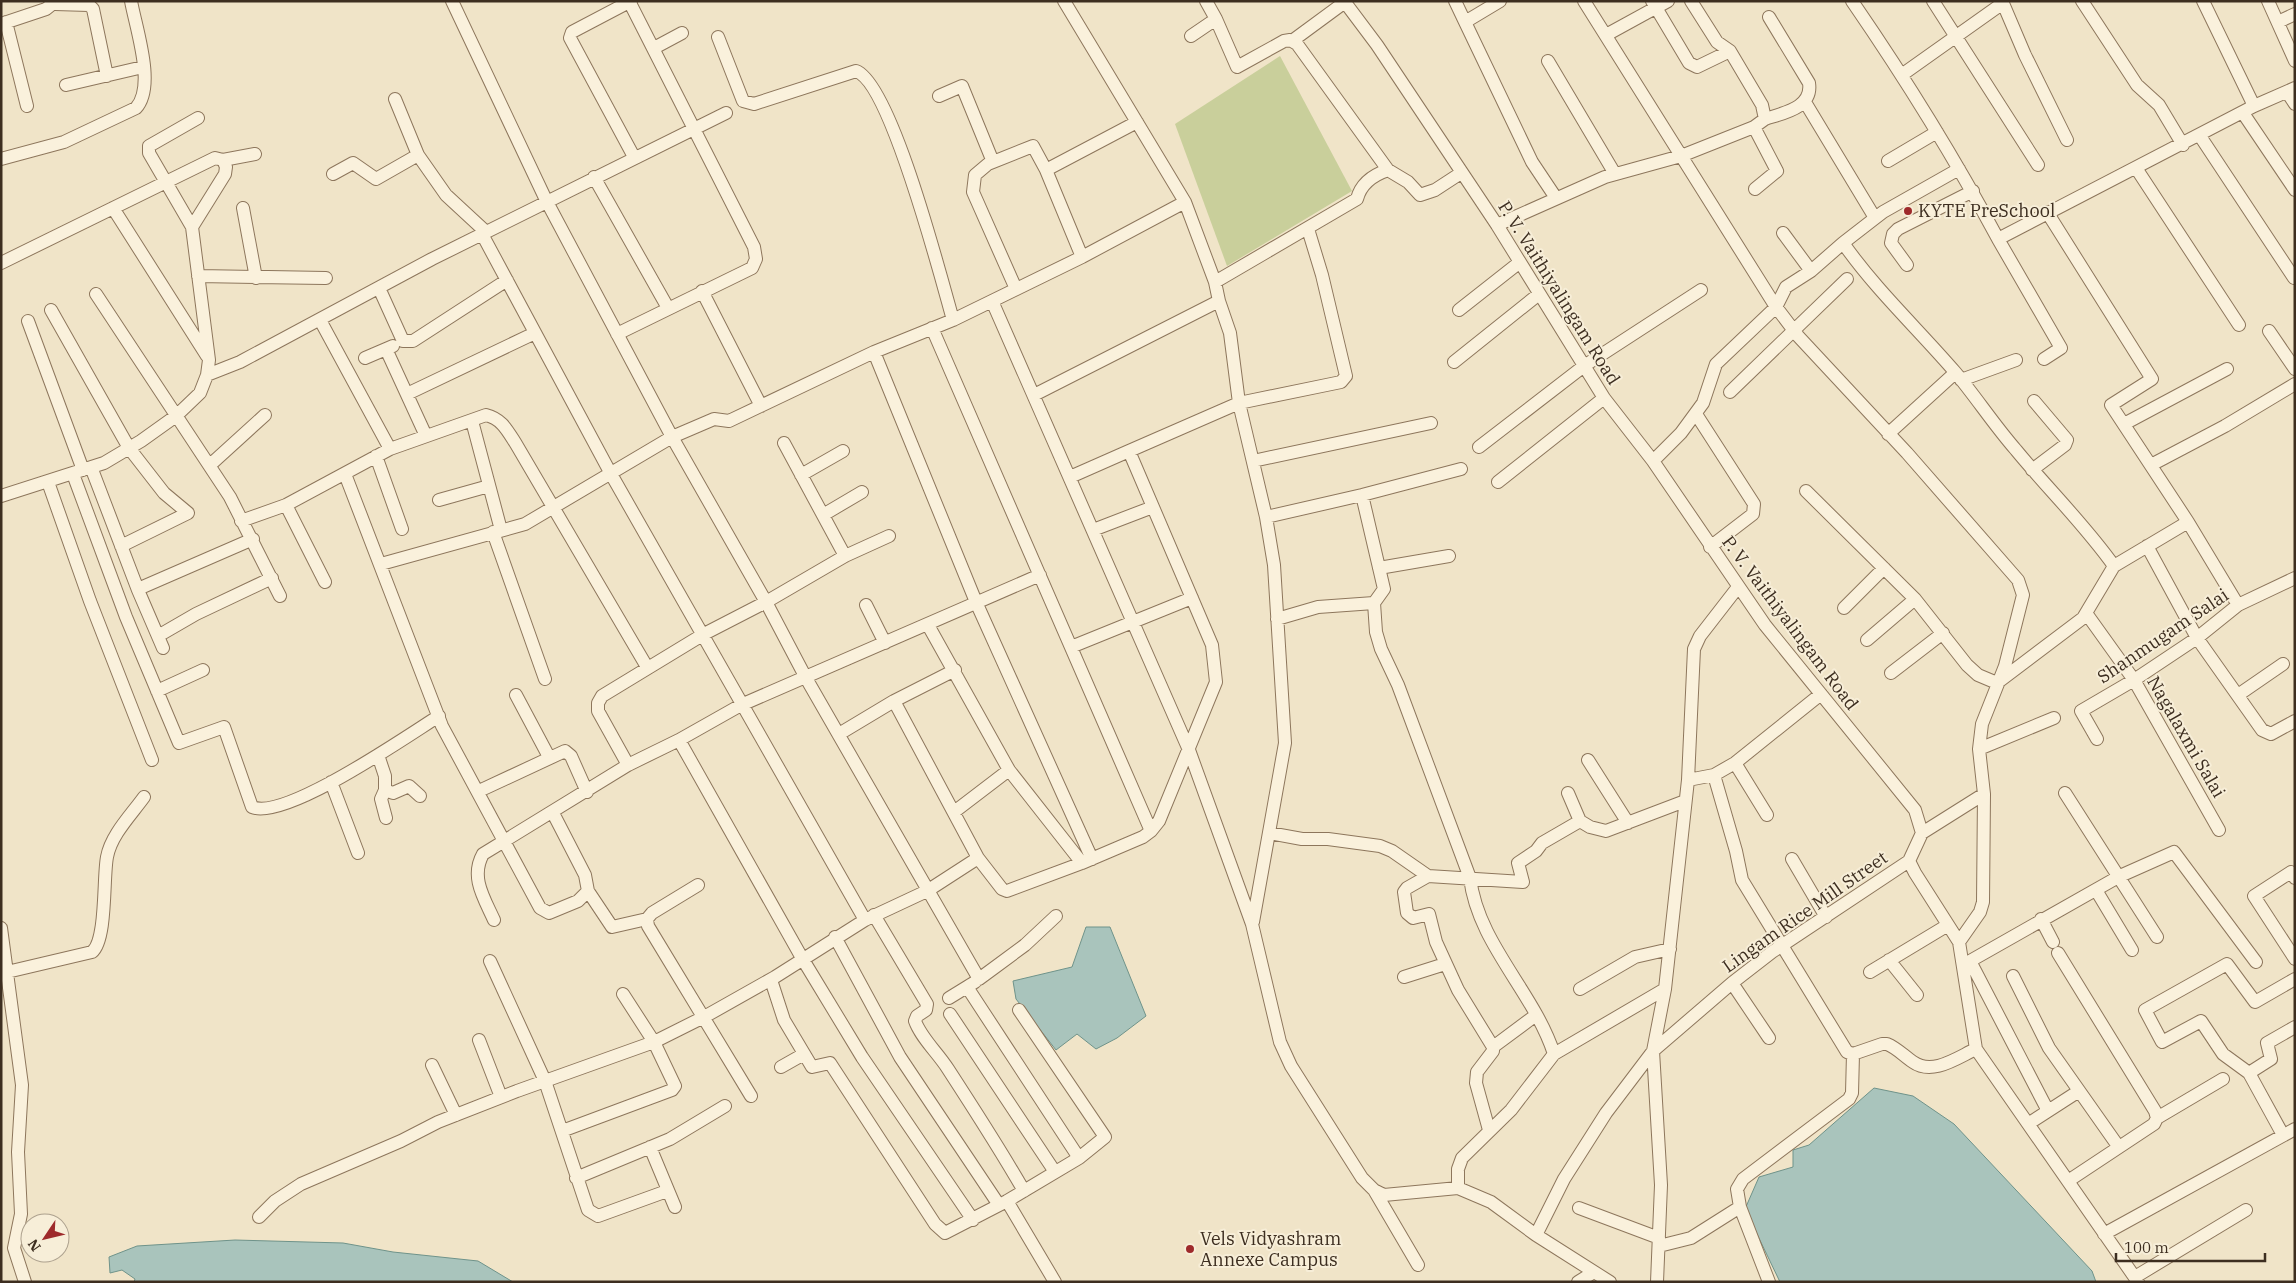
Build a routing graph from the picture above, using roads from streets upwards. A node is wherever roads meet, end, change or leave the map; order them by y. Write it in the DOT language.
graph roads {
  1 [pos="131,1"];
  2 [pos="452,1"];
  3 [pos="630,1"];
  4 [pos="1064,1"];
  5 [pos="1206,1"];
  6 [pos="1454,1"];
  7 [pos="1500,1"];
  8 [pos="1584,1"];
  9 [pos="1668,1"];
  10 [pos="1691,1"];
  11 [pos="1852,1"];
  12 [pos="1933,1"];
  13 [pos="2082,1"];
  14 [pos="2203,1"];
  15 [pos="2268,1"];
  16 [pos="55,2"];
  17 [pos="1345,2"];
  18 [pos="2002,2"];
  19 [pos="1654,5"];
  20 [pos="2295,14"];
  21 [pos="1769,17"];
  22 [pos="1216,19"];
  23 [pos="1465,22"];
  24 [pos="2278,22"];
  25 [pos="4,23"];
  26 [pos="682,33"];
  27 [pos="1955,34"];
  28 [pos="1606,35"];
  29 [pos="1192,36"];
  30 [pos="718,37"];
  31 [pos="1292,41"];
  32 [pos="654,48"];
  33 [pos="1730,51"];
  34 [pos="1548,61"];
  35 [pos="2295,61"];
  36 [pos="143,68"];
  37 [pos="1903,74"];
  38 [pos="107,76"];
  39 [pos="66,85"];
  40 [pos="2291,90"];
  41 [pos="939,96"];
  42 [pos="395,99"];
  43 [pos="1805,102"];
  44 [pos="2295,104"];
  45 [pos="27,106"];
  46 [pos="2248,109"];
  47 [pos="726,113"];
  48 [pos="198,118"];
  49 [pos="1137,122"];
  50 [pos="1760,123"];
  51 [pos="695,127"];
  52 [pos="1937,132"];
  53 [pos="2200,136"];
  54 [pos="2068,140"];
  55 [pos="2183,145"];
  56 [pos="255,154"];
  57 [pos="418,155"];
  58 [pos="1681,156"];
  59 [pos="634,157"];
  60 [pos="1,159"];
  61 [pos="223,160"];
  62 [pos="1888,161"];
  63 [pos="993,162"];
  64 [pos="2038,165"];
  65 [pos="1960,168"];
  66 [pos="2136,168"];
  67 [pos="1046,170"];
  68 [pos="1388,170"];
  69 [pos="1461,173"];
  70 [pos="333,174"];
  71 [pos="1616,174"];
  72 [pos="594,177"];
  73 [pos="166,183"];
  74 [pos="1755,189"];
  75 [pos="2295,190"];
  76 [pos="1973,191"];
  77 [pos="1556,198"];
  78 [pos="546,200"];
  79 [pos="1185,202"];
  80 [pos="114,208"];
  81 [pos="243,208"];
  82 [pos="2047,212"];
  83 [pos="1876,218"];
  84 [pos="1497,226"];
  85 [pos="192,227"];
  86 [pos="1308,229"];
  87 [pos="484,233"];
  88 [pos="1783,233"];
  89 [pos="1998,239"];
  90 [pos="1843,243"];
  91 [pos="1082,257"];
  92 [pos="1520,262"];
  93 [pos="1,263"];
  94 [pos="1907,265"];
  95 [pos="1811,271"];
  96 [pos="198,276"];
  97 [pos="256,278"];
  98 [pos="326,278"];
  99 [pos="2294,278"];
  100 [pos="1847,279"];
  101 [pos="507,280"];
  102 [pos="1215,282"];
  103 [pos="379,288"];
  104 [pos="1016,289"];
  105 [pos="1701,290"];
  106 [pos="702,291"];
  107 [pos="96,294"];
  108 [pos="1540,294"];
  109 [pos="992,300"];
  110 [pos="1219,301"];
  111 [pos="1776,306"];
  112 [pos="668,308"];
  113 [pos="51,310"];
  114 [pos="1459,310"];
  115 [pos="320,320"];
  116 [pos="953,320"];
  117 [pos="28,321"];
  118 [pos="2239,325"];
  119 [pos="932,328"];
  120 [pos="2269,331"];
  121 [pos="1794,332"];
  122 [pos="535,333"];
  123 [pos="618,334"];
  124 [pos="403,341"];
  125 [pos="386,349"];
  126 [pos="874,352"];
  127 [pos="365,358"];
  128 [pos="2044,359"];
  129 [pos="209,360"];
  130 [pos="2016,360"];
  131 [pos="1454,362"];
  132 [pos="1584,366"];
  133 [pos="2227,369"];
  134 [pos="2295,369"];
  135 [pos="208,375"];
  136 [pos="1958,376"];
  137 [pos="2295,384"];
  138 [pos="1730,392"];
  139 [pos="407,394"];
  140 [pos="1034,395"];
  141 [pos="1604,398"];
  142 [pos="2034,401"];
  143 [pos="1239,403"];
  144 [pos="761,406"];
  145 [pos="1696,414"];
  146 [pos="265,415"];
  147 [pos="176,416"];
  148 [pos="472,421"];
  149 [pos="1431,423"];
  150 [pos="2124,424"];
  151 [pos="1888,434"];
  152 [pos="426,436"];
  153 [pos="672,437"];
  154 [pos="784,443"];
  155 [pos="1479,447"];
  156 [pos="129,448"];
  157 [pos="390,449"];
  158 [pos="844,451"];
  159 [pos="1129,451"];
  160 [pos="376,456"];
  161 [pos="1252,461"];
  162 [pos="1652,461"];
  163 [pos="210,465"];
  164 [pos="2151,465"];
  165 [pos="82,470"];
  166 [pos="1461,470"];
  167 [pos="2032,470"];
  168 [pos="345,474"];
  169 [pos="611,474"];
  170 [pos="801,475"];
  171 [pos="1070,477"];
  172 [pos="48,482"];
  173 [pos="1498,482"];
  174 [pos="489,486"];
  175 [pos="1806,491"];
  176 [pos="862,492"];
  177 [pos="1,496"];
  178 [pos="1362,496"];
  179 [pos="439,500"];
  180 [pos="286,505"];
  181 [pos="1153,507"];
  182 [pos="554,509"];
  183 [pos="823,515"];
  184 [pos="1266,517"];
  185 [pos="241,521"];
  186 [pos="2188,522"];
  187 [pos="402,529"];
  188 [pos="1093,530"];
  189 [pos="497,531"];
  190 [pos="889,536"];
  191 [pos="253,539"];
  192 [pos="121,546"];
  193 [pos="2148,546"];
  194 [pos="1710,547"];
  195 [pos="845,556"];
  196 [pos="1449,556"];
  197 [pos="381,564"];
  198 [pos="2114,566"];
  199 [pos="1379,568"];
  200 [pos="1884,568"];
  201 [pos="1040,575"];
  202 [pos="272,578"];
  203 [pos="2295,578"];
  204 [pos="325,582"];
  205 [pos="1738,587"];
  206 [pos="138,589"];
  207 [pos="280,596"];
  208 [pos="1192,598"];
  209 [pos="1914,599"];
  210 [pos="766,602"];
  211 [pos="976,602"];
  212 [pos="1374,603"];
  213 [pos="866,605"];
  214 [pos="2238,605"];
  215 [pos="1844,608"];
  216 [pos="2086,613"];
  217 [pos="1277,619"];
  218 [pos="1133,622"];
  219 [pos="928,625"];
  220 [pos="1943,633"];
  221 [pos="704,634"];
  222 [pos="2197,638"];
  223 [pos="1867,640"];
  224 [pos="885,643"];
  225 [pos="1071,647"];
  226 [pos="2283,664"];
  227 [pos="647,667"];
  228 [pos="203,670"];
  229 [pos="954,670"];
  230 [pos="1891,673"];
  231 [pos="806,678"];
  232 [pos="545,679"];
  233 [pos="2134,680"];
  234 [pos="1997,683"];
  235 [pos="157,691"];
  236 [pos="1821,694"];
  237 [pos="516,695"];
  238 [pos="2238,695"];
  239 [pos="894,701"];
  240 [pos="741,705"];
  241 [pos="439,716"];
  242 [pos="2054,718"];
  243 [pos="2295,722"];
  244 [pos="839,734"];
  245 [pos="2097,739"];
  246 [pos="680,740"];
  247 [pos="1979,749"];
  248 [pos="1189,750"];
  249 [pos="378,755"];
  250 [pos="549,757"];
  251 [pos="152,760"];
  252 [pos="1588,760"];
  253 [pos="1735,764"];
  254 [pos="628,765"];
  255 [pos="1009,770"];
  256 [pos="1714,775"];
  257 [pos="1688,780"];
  258 [pos="331,782"];
  259 [pos="385,790"];
  260 [pos="479,791"];
  261 [pos="587,792"];
  262 [pos="2065,792"];
  263 [pos="1568,793"];
  264 [pos="1984,794"];
  265 [pos="420,796"];
  266 [pos="144,797"];
  267 [pos="1685,801"];
  268 [pos="954,812"];
  269 [pos="553,813"];
  270 [pos="1767,815"];
  271 [pos="386,818"];
  272 [pos="1580,821"];
  273 [pos="1628,823"];
  274 [pos="2219,830"];
  275 [pos="1151,831"];
  276 [pos="1269,833"];
  277 [pos="1922,833"];
  278 [pos="505,840"];
  279 [pos="358,853"];
  280 [pos="978,858"];
  281 [pos="1792,859"];
  282 [pos="1087,861"];
  283 [pos="1909,861"];
  284 [pos="1428,876"];
  285 [pos="2120,876"];
  286 [pos="1470,878"];
  287 [pos="2295,878"];
  288 [pos="698,885"];
  289 [pos="2096,890"];
  290 [pos="588,891"];
  291 [pos="927,891"];
  292 [pos="1056,916"];
  293 [pos="1826,916"];
  294 [pos="870,917"];
  295 [pos="2041,919"];
  296 [pos="494,920"];
  297 [pos="648,920"];
  298 [pos="1252,924"];
  299 [pos="1948,925"];
  300 [pos="1,928"];
  301 [pos="835,937"];
  302 [pos="2157,937"];
  303 [pos="1959,942"];
  304 [pos="1784,945"];
  305 [pos="1670,949"];
  306 [pos="2132,950"];
  307 [pos="802,958"];
  308 [pos="2295,959"];
  309 [pos="1889,960"];
  310 [pos="490,961"];
  311 [pos="2256,962"];
  312 [pos="1966,963"];
  313 [pos="1445,964"];
  314 [pos="7,972"];
  315 [pos="1870,972"];
  316 [pos="2013,976"];
  317 [pos="1404,977"];
  318 [pos="771,980"];
  319 [pos="2295,980"];
  320 [pos="975,982"];
  321 [pos="1732,983"];
  322 [pos="1580,989"];
  323 [pos="1666,989"];
  324 [pos="623,994"];
  325 [pos="1917,995"];
  326 [pos="949,998"];
  327 [pos="1019,1010"];
  328 [pos="950,1014"];
  329 [pos="1536,1015"];
  330 [pos="704,1017"];
  331 [pos="2295,1027"];
  332 [pos="1769,1038"];
  333 [pos="479,1040"];
  334 [pos="654,1042"];
  335 [pos="1493,1047"];
  336 [pos="1976,1049"];
  337 [pos="1653,1051"];
  338 [pos="804,1054"];
  339 [pos="1554,1054"];
  340 [pos="1853,1054"];
  341 [pos="432,1065"];
  342 [pos="781,1067"];
  343 [pos="2249,1073"];
  344 [pos="2223,1079"];
  345 [pos="545,1081"];
  346 [pos="2079,1091"];
  347 [pos="751,1096"];
  348 [pos="501,1097"];
  349 [pos="726,1106"];
  350 [pos="2048,1111"];
  351 [pos="456,1115"];
  352 [pos="2157,1118"];
  353 [pos="2028,1124"];
  354 [pos="1489,1130"];
  355 [pos="562,1132"];
  356 [pos="2289,1132"];
  357 [pos="2118,1146"];
  358 [pos="650,1147"];
  359 [pos="1079,1158"];
  360 [pos="1055,1172"];
  361 [pos="576,1178"];
  362 [pos="2068,1181"];
  363 [pos="1458,1188"];
  364 [pos="1374,1190"];
  365 [pos="668,1191"];
  366 [pos="1024,1191"];
  367 [pos="1003,1203"];
  368 [pos="675,1207"];
  369 [pos="1740,1207"];
  370 [pos="1579,1208"];
  371 [pos="2246,1210"];
  372 [pos="259,1217"];
  373 [pos="973,1220"];
  374 [pos="2104,1234"];
  375 [pos="1536,1235"];
  376 [pos="1659,1242"];
  377 [pos="14,1248"];
  378 [pos="1,1251"];
  379 [pos="1418,1265"];
  380 [pos="1594,1272"];
  381 [pos="2136,1279"];
  382 [pos="25,1282"];
  383 [pos="1055,1282"];
  384 [pos="1578,1282"];
  385 [pos="1610,1282"];
  386 [pos="1657,1282"];
  387 [pos="1769,1282"];
  1 -- 36 [label="street"];
  2 -- 78 [label="street"];
  3 -- 32 [label="street"];
  3 -- 59 [label="street"];
  4 -- 49 [label="street"];
  5 -- 22 [label="street"];
  6 -- 23 [label="street"];
  7 -- 23 [label="street"];
  8 -- 28 [label="street"];
  9 -- 19 [label="street"];
  10 -- 33 [label="street"];
  11 -- 37 [label="street"];
  12 -- 27 [label="street"];
  13 -- 55 [label="street"];
  14 -- 46 [label="street"];
  15 -- 24 [label="street"];
  16 -- 25 [label="street"];
  16 -- 38 [label="street"];
  17 -- 31 [label="street"];
  17 -- 69 [label="street, P. V. Vaithiyalingam Road"];
  18 -- 27 [label="street"];
  18 -- 54 [label="street"];
  19 -- 28 [label="street"];
  19 -- 33 [label="street"];
  20 -- 24 [label="street"];
  21 -- 43 [label="street"];
  22 -- 29 [label="street"];
  22 -- 31 [label="street"];
  23 -- 77 [label="street"];
  24 -- 35 [label="street"];
  25 -- 45 [label="street"];
  26 -- 32 [label="street"];
  27 -- 37 [label="street"];
  27 -- 64 [label="street"];
  28 -- 58 [label="street"];
  30 -- 116 [label="street"];
  31 -- 68 [label="street"];
  32 -- 51 [label="street"];
  33 -- 50 [label="street"];
  34 -- 71 [label="street"];
  36 -- 38 [label="street"];
  36 -- 60 [label="street"];
  37 -- 52 [label="street"];
  38 -- 39 [label="street"];
  40 -- 44 [label="street"];
  40 -- 46 [label="street"];
  41 -- 63 [label="street"];
  42 -- 57 [label="street"];
  43 -- 50 [label="street"];
  43 -- 83 [label="street"];
  46 -- 53 [label="street"];
  46 -- 75 [label="street"];
  47 -- 51 [label="street"];
  48 -- 73 [label="street"];
  49 -- 67 [label="street"];
  49 -- 79 [label="street"];
  50 -- 58 [label="street"];
  50 -- 74 [label="street"];
  51 -- 59 [label="street"];
  51 -- 106 [label="street"];
  52 -- 62 [label="street"];
  52 -- 65 [label="street"];
  53 -- 55 [label="street"];
  53 -- 99 [label="street"];
  55 -- 66 [label="street"];
  56 -- 61 [label="street"];
  57 -- 70 [label="street"];
  57 -- 87 [label="street"];
  58 -- 71 [label="street"];
  58 -- 111 [label="street"];
  59 -- 72 [label="street"];
  61 -- 73 [label="street"];
  61 -- 85 [label="street"];
  63 -- 67 [label="street"];
  63 -- 104 [label="street"];
  65 -- 76 [label="street"];
  65 -- 83 [label="street"];
  66 -- 82 [label="street"];
  66 -- 118 [label="street"];
  67 -- 91 [label="street"];
  68 -- 69 [label="street"];
  68 -- 86 [label="street"];
  69 -- 84 [label="street, P. V. Vaithiyalingam Road"];
  71 -- 77 [label="street"];
  72 -- 78 [label="street"];
  72 -- 112 [label="street"];
  73 -- 80 [label="street"];
  73 -- 85 [label="street"];
  76 -- 89 [label="street"];
  76 -- 94 [label="street"];
  77 -- 84 [label="street"];
  78 -- 87 [label="street"];
  78 -- 123 [label="street"];
  79 -- 91 [label="street"];
  79 -- 102 [label="street"];
  80 -- 93 [label="street"];
  80 -- 129 [label="street"];
  81 -- 97 [label="street"];
  82 -- 89 [label="street"];
  82 -- 150 [label="street"];
  83 -- 90 [label="street"];
  84 -- 92 [label="street, P. V. Vaithiyalingam Road"];
  85 -- 96 [label="street"];
  86 -- 102 [label="street"];
  86 -- 143 [label="street"];
  87 -- 101 [label="street"];
  87 -- 103 [label="street"];
  88 -- 95 [label="street"];
  89 -- 128 [label="street"];
  90 -- 95 [label="street"];
  90 -- 136 [label="street"];
  91 -- 104 [label="street"];
  92 -- 108 [label="street, P. V. Vaithiyalingam Road"];
  92 -- 114 [label="street"];
  95 -- 111 [label="street"];
  96 -- 97 [label="street"];
  96 -- 129 [label="street"];
  97 -- 98 [label="street"];
  100 -- 121 [label="street"];
  101 -- 122 [label="street"];
  101 -- 124 [label="street"];
  102 -- 110 [label="street"];
  103 -- 115 [label="street"];
  103 -- 124 [label="street"];
  104 -- 109 [label="street"];
  105 -- 132 [label="street"];
  106 -- 112 [label="street"];
  106 -- 144 [label="street"];
  107 -- 147 [label="street"];
  108 -- 131 [label="street"];
  108 -- 132 [label="street, P. V. Vaithiyalingam Road"];
  109 -- 116 [label="street"];
  109 -- 140 [label="street"];
  110 -- 140 [label="street"];
  110 -- 143 [label="street"];
  111 -- 121 [label="street"];
  111 -- 145 [label="street"];
  112 -- 123 [label="street"];
  113 -- 156 [label="street"];
  115 -- 135 [label="street"];
  115 -- 157 [label="street"];
  116 -- 119 [label="street"];
  117 -- 165 [label="street"];
  119 -- 126 [label="street"];
  119 -- 201 [label="street"];
  120 -- 134 [label="street"];
  121 -- 138 [label="street"];
  121 -- 151 [label="street"];
  122 -- 139 [label="street"];
  122 -- 169 [label="street"];
  123 -- 153 [label="street"];
  124 -- 125 [label="street"];
  125 -- 127 [label="street"];
  125 -- 139 [label="street"];
  126 -- 144 [label="street"];
  126 -- 211 [label="street"];
  129 -- 135 [label="street"];
  130 -- 136 [label="street"];
  132 -- 141 [label="street, P. V. Vaithiyalingam Road"];
  132 -- 155 [label="street"];
  133 -- 150 [label="street"];
  135 -- 147 [label="street"];
  136 -- 151 [label="street"];
  136 -- 167 [label="street"];
  137 -- 164 [label="street"];
  139 -- 152 [label="street"];
  140 -- 171 [label="street"];
  141 -- 162 [label="street, P. V. Vaithiyalingam Road"];
  141 -- 173 [label="street"];
  142 -- 167 [label="street"];
  143 -- 159 [label="street"];
  143 -- 161 [label="street"];
  144 -- 153 [label="street"];
  145 -- 162 [label="street"];
  145 -- 194 [label="street"];
  146 -- 163 [label="street"];
  147 -- 156 [label="street"];
  147 -- 163 [label="street"];
  148 -- 152 [label="street"];
  148 -- 174 [label="street"];
  148 -- 182 [label="street"];
  149 -- 161 [label="street"];
  150 -- 164 [label="street"];
  151 -- 234 [label="street"];
  152 -- 157 [label="street"];
  153 -- 169 [label="street"];
  153 -- 210 [label="street"];
  154 -- 170 [label="street"];
  156 -- 165 [label="street"];
  156 -- 192 [label="street"];
  157 -- 160 [label="street"];
  158 -- 170 [label="street"];
  159 -- 171 [label="street"];
  159 -- 181 [label="street"];
  160 -- 168 [label="street"];
  160 -- 187 [label="street"];
  161 -- 184 [label="street"];
  162 -- 194 [label="street, P. V. Vaithiyalingam Road"];
  163 -- 185 [label="street"];
  164 -- 186 [label="street"];
  165 -- 172 [label="street"];
  165 -- 192 [label="street"];
  165 -- 235 [label="street"];
  166 -- 178 [label="street"];
  167 -- 198 [label="street"];
  168 -- 180 [label="street"];
  168 -- 197 [label="street"];
  169 -- 182 [label="street"];
  169 -- 221 [label="street"];
  170 -- 183 [label="street"];
  171 -- 188 [label="street"];
  172 -- 177 [label="street"];
  172 -- 251 [label="street"];
  174 -- 179 [label="street"];
  174 -- 189 [label="street"];
  175 -- 200 [label="street"];
  176 -- 183 [label="street"];
  178 -- 184 [label="street"];
  178 -- 199 [label="street"];
  180 -- 185 [label="street"];
  180 -- 204 [label="street"];
  181 -- 188 [label="street"];
  181 -- 208 [label="street"];
  182 -- 189 [label="street"];
  182 -- 227 [label="street"];
  183 -- 195 [label="street"];
  184 -- 217 [label="street"];
  185 -- 191 [label="street"];
  186 -- 193 [label="street"];
  186 -- 214 [label="street"];
  188 -- 218 [label="street"];
  189 -- 197 [label="street"];
  189 -- 232 [label="street"];
  190 -- 195 [label="street"];
  191 -- 202 [label="street"];
  191 -- 206 [label="street"];
  192 -- 206 [label="street"];
  193 -- 198 [label="street"];
  193 -- 222 [label="street"];
  194 -- 205 [label="street, P. V. Vaithiyalingam Road"];
  195 -- 210 [label="street"];
  196 -- 199 [label="street"];
  197 -- 241 [label="street"];
  198 -- 216 [label="street"];
  199 -- 212 [label="street"];
  200 -- 209 [label="street"];
  200 -- 215 [label="street"];
  201 -- 211 [label="street"];
  201 -- 225 [label="street"];
  202 -- 206 [label="street"];
  202 -- 207 [label="street"];
  203 -- 214 [label="street, Shanmugam Salai"];
  205 -- 236 [label="street, P. V. Vaithiyalingam Road"];
  205 -- 257 [label="street"];
  208 -- 218 [label="street"];
  208 -- 248 [label="street"];
  209 -- 220 [label="street"];
  209 -- 223 [label="street"];
  210 -- 221 [label="street"];
  210 -- 231 [label="street"];
  211 -- 219 [label="street"];
  211 -- 282 [label="street"];
  212 -- 217 [label="street"];
  212 -- 286 [label="street"];
  213 -- 224 [label="street"];
  214 -- 222 [label="street, Shanmugam Salai"];
  216 -- 233 [label="street, Nagalaxmi Salai"];
  216 -- 234 [label="street"];
  217 -- 276 [label="street"];
  218 -- 225 [label="street"];
  218 -- 248 [label="street"];
  219 -- 224 [label="street"];
  219 -- 229 [label="street"];
  220 -- 230 [label="street"];
  220 -- 234 [label="street"];
  221 -- 227 [label="street"];
  221 -- 240 [label="street"];
  222 -- 233 [label="street, Shanmugam Salai"];
  222 -- 238 [label="street"];
  224 -- 231 [label="street"];
  225 -- 275 [label="street"];
  226 -- 238 [label="street"];
  227 -- 254 [label="street"];
  228 -- 235 [label="street"];
  229 -- 239 [label="street"];
  229 -- 255 [label="street"];
  231 -- 240 [label="street"];
  231 -- 244 [label="street"];
  233 -- 245 [label="street, Shanmugam Salai"];
  233 -- 274 [label="street, Nagalaxmi Salai"];
  234 -- 247 [label="street"];
  235 -- 258 [label="street"];
  236 -- 253 [label="street"];
  236 -- 277 [label="street, P. V. Vaithiyalingam Road"];
  237 -- 250 [label="street"];
  238 -- 243 [label="street"];
  239 -- 244 [label="street"];
  239 -- 268 [label="street"];
  240 -- 246 [label="street"];
  240 -- 294 [label="street"];
  241 -- 249 [label="street"];
  241 -- 260 [label="street"];
  242 -- 247 [label="street"];
  244 -- 291 [label="street"];
  246 -- 254 [label="street"];
  246 -- 307 [label="street"];
  247 -- 264 [label="street"];
  248 -- 275 [label="street"];
  248 -- 298 [label="street"];
  249 -- 258 [label="street"];
  249 -- 259 [label="street"];
  250 -- 260 [label="street"];
  250 -- 261 [label="street"];
  252 -- 273 [label="street"];
  253 -- 256 [label="street"];
  253 -- 270 [label="street"];
  254 -- 261 [label="street"];
  255 -- 268 [label="street"];
  255 -- 282 [label="street"];
  256 -- 257 [label="street"];
  256 -- 304 [label="street"];
  257 -- 267 [label="street"];
  258 -- 279 [label="street"];
  259 -- 265 [label="street"];
  259 -- 271 [label="street"];
  260 -- 278 [label="street"];
  261 -- 269 [label="street"];
  262 -- 285 [label="street"];
  263 -- 272 [label="street"];
  264 -- 277 [label="street"];
  264 -- 303 [label="street"];
  266 -- 314 [label="street"];
  267 -- 273 [label="street"];
  267 -- 305 [label="street"];
  268 -- 280 [label="street"];
  269 -- 278 [label="street"];
  269 -- 290 [label="street"];
  272 -- 273 [label="street"];
  272 -- 286 [label="street"];
  275 -- 282 [label="street"];
  276 -- 284 [label="street"];
  276 -- 298 [label="street"];
  277 -- 283 [label="street"];
  278 -- 290 [label="street"];
  278 -- 296 [label="street"];
  280 -- 282 [label="street"];
  280 -- 291 [label="street"];
  281 -- 293 [label="street"];
  283 -- 293 [label="street, Lingam Rice Mill Street"];
  283 -- 299 [label="street"];
  284 -- 286 [label="street"];
  284 -- 313 [label="street"];
  285 -- 289 [label="street"];
  285 -- 302 [label="street"];
  285 -- 311 [label="street"];
  286 -- 329 [label="street"];
  287 -- 308 [label="street"];
  288 -- 297 [label="street"];
  289 -- 295 [label="street"];
  289 -- 306 [label="street"];
  290 -- 297 [label="street"];
  291 -- 294 [label="street"];
  291 -- 320 [label="street"];
  292 -- 320 [label="street"];
  293 -- 304 [label="street, Lingam Rice Mill Street"];
  294 -- 301 [label="street"];
  294 -- 366 [label="street"];
  295 -- 312 [label="street"];
  295 -- 352 [label="street"];
  297 -- 330 [label="street"];
  298 -- 364 [label="street"];
  299 -- 303 [label="street"];
  299 -- 309 [label="street"];
  300 -- 314 [label="street"];
  301 -- 307 [label="street"];
  301 -- 367 [label="street"];
  303 -- 312 [label="street"];
  304 -- 321 [label="street, Lingam Rice Mill Street"];
  304 -- 340 [label="street"];
  305 -- 322 [label="street"];
  305 -- 323 [label="street"];
  307 -- 318 [label="street"];
  307 -- 373 [label="street"];
  309 -- 315 [label="street"];
  309 -- 325 [label="street"];
  310 -- 345 [label="street"];
  312 -- 336 [label="street"];
  312 -- 350 [label="street"];
  313 -- 317 [label="street"];
  313 -- 335 [label="street"];
  314 -- 377 [label="street"];
  316 -- 346 [label="street"];
  318 -- 330 [label="street"];
  318 -- 338 [label="street"];
  319 -- 343 [label="street"];
  320 -- 326 [label="street"];
  320 -- 359 [label="street"];
  321 -- 332 [label="street"];
  321 -- 337 [label="street, Lingam Rice Mill Street"];
  323 -- 337 [label="street"];
  323 -- 339 [label="street"];
  324 -- 334 [label="street"];
  327 -- 359 [label="street"];
  328 -- 360 [label="street"];
  329 -- 335 [label="street"];
  329 -- 339 [label="street"];
  330 -- 334 [label="street"];
  330 -- 347 [label="street"];
  331 -- 343 [label="street"];
  333 -- 348 [label="street"];
  334 -- 345 [label="street"];
  334 -- 355 [label="street"];
  335 -- 354 [label="street"];
  336 -- 340 [label="street"];
  336 -- 353 [label="street"];
  337 -- 375 [label="street"];
  337 -- 376 [label="street"];
  338 -- 342 [label="street"];
  338 -- 373 [label="street"];
  339 -- 354 [label="street"];
  340 -- 369 [label="street"];
  341 -- 351 [label="street"];
  343 -- 356 [label="street"];
  344 -- 352 [label="street"];
  345 -- 348 [label="street"];
  345 -- 355 [label="street"];
  346 -- 350 [label="street"];
  346 -- 357 [label="street"];
  348 -- 351 [label="street"];
  349 -- 358 [label="street"];
  350 -- 353 [label="street"];
  351 -- 372 [label="street"];
  352 -- 357 [label="street"];
  353 -- 362 [label="street"];
  354 -- 363 [label="street"];
  355 -- 361 [label="street"];
  356 -- 374 [label="street"];
  357 -- 362 [label="street"];
  358 -- 361 [label="street"];
  358 -- 365 [label="street"];
  359 -- 360 [label="street"];
  360 -- 366 [label="street"];
  361 -- 365 [label="street"];
  362 -- 374 [label="street"];
  363 -- 364 [label="street"];
  363 -- 375 [label="street"];
  364 -- 379 [label="street"];
  365 -- 368 [label="street"];
  366 -- 367 [label="street"];
  367 -- 373 [label="street"];
  367 -- 383 [label="street"];
  369 -- 376 [label="street"];
  369 -- 387 [label="street"];
  370 -- 376 [label="street"];
  371 -- 381 [label="street"];
  374 -- 381 [label="street"];
  375 -- 380 [label="street"];
  376 -- 386 [label="street"];
  377 -- 378 [label="street"];
  377 -- 382 [label="street"];
  380 -- 384 [label="street"];
  380 -- 385 [label="street"];
}
